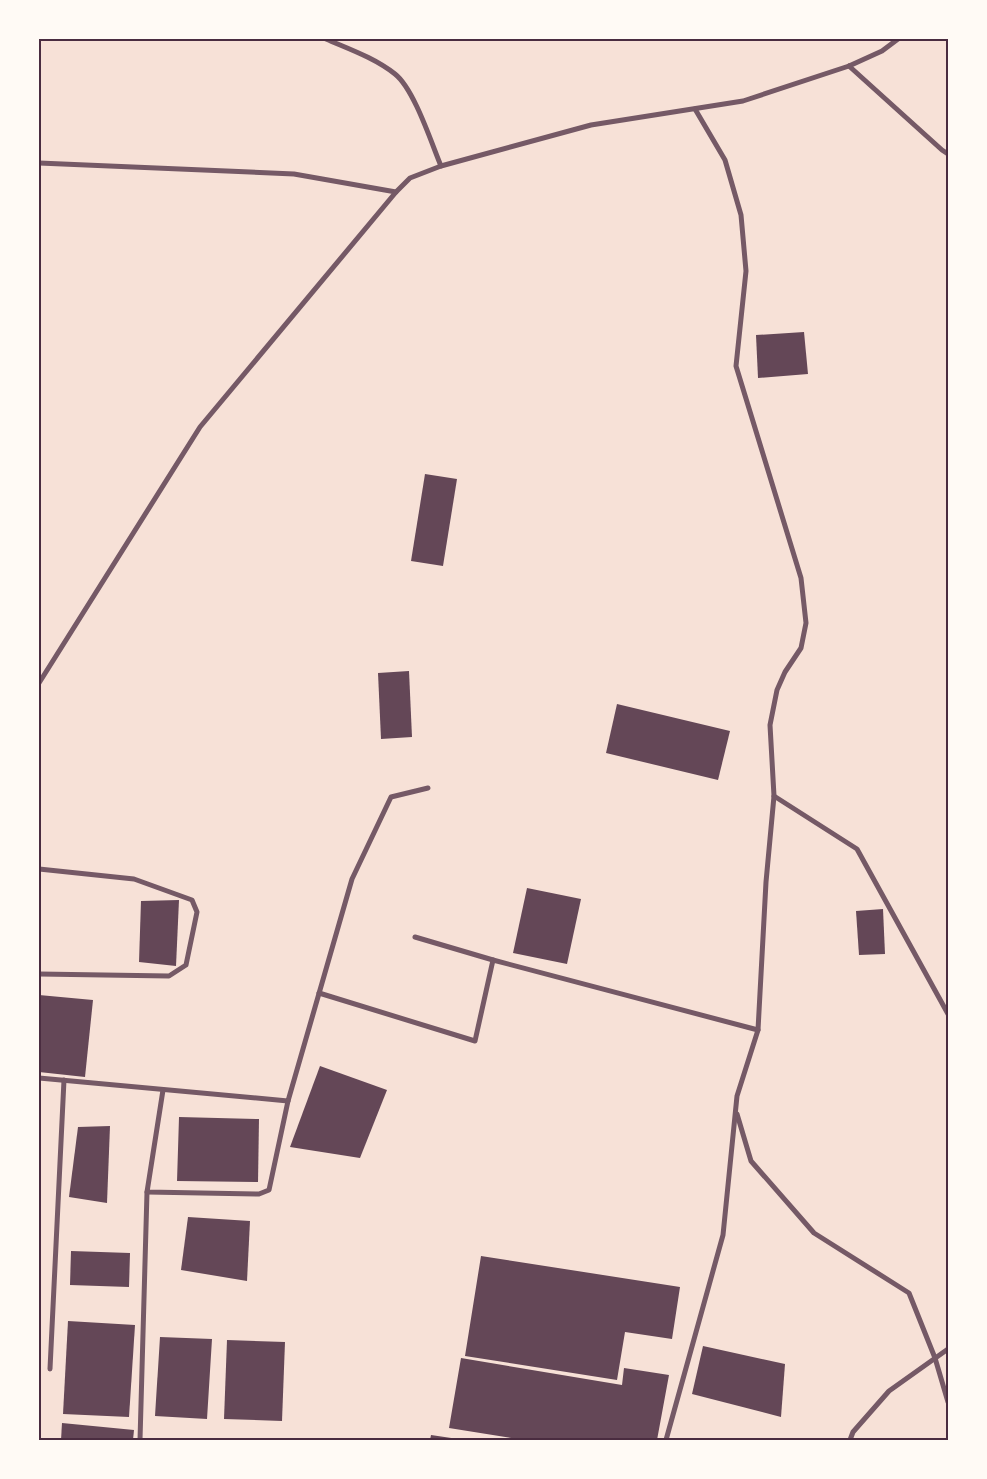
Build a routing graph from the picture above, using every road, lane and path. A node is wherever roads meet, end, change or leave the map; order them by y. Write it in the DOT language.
graph roads {
  1 [pos="326,39"];
  2 [pos="898,39"];
  3 [pos="849,66"];
  4 [pos="696,109"];
  5 [pos="948,154"];
  6 [pos="39,163"];
  7 [pos="441,166"];
  8 [pos="396,192"];
  9 [pos="39,683"];
  10 [pos="428,788"];
  11 [pos="774,796"];
  12 [pos="39,869"];
  13 [pos="415,937"];
  14 [pos="493,960"];
  15 [pos="39,974"];
  16 [pos="319,993"];
  17 [pos="948,1014"];
  18 [pos="758,1030"];
  19 [pos="39,1078"];
  20 [pos="64,1080"];
  21 [pos="163,1090"];
  22 [pos="288,1101"];
  23 [pos="736,1111"];
  24 [pos="147,1192"];
  25 [pos="948,1349"];
  26 [pos="935,1358"];
  27 [pos="50,1368"];
  28 [pos="948,1402"];
  29 [pos="140,1440"];
  30 [pos="666,1440"];
  31 [pos="850,1440"];
  1 -- 7 [label="street"];
  2 -- 3 [label="street"];
  3 -- 4 [label="street"];
  3 -- 5 [label="street"];
  4 -- 7 [label="street"];
  4 -- 11 [label="street"];
  6 -- 8 [label="street"];
  7 -- 8 [label="street"];
  8 -- 9 [label="street"];
  10 -- 16 [label="street"];
  11 -- 17 [label="street"];
  11 -- 18 [label="street"];
  12 -- 15 [label="street"];
  13 -- 14 [label="street"];
  14 -- 16 [label="street"];
  14 -- 18 [label="street"];
  16 -- 22 [label="street"];
  18 -- 23 [label="street"];
  19 -- 20 [label="street"];
  20 -- 21 [label="street"];
  20 -- 27 [label="street"];
  21 -- 22 [label="street"];
  21 -- 24 [label="street"];
  22 -- 24 [label="street"];
  23 -- 26 [label="street"];
  23 -- 30 [label="street"];
  24 -- 29 [label="street"];
  25 -- 26 [label="street"];
  26 -- 28 [label="street"];
  26 -- 31 [label="street"];
}
